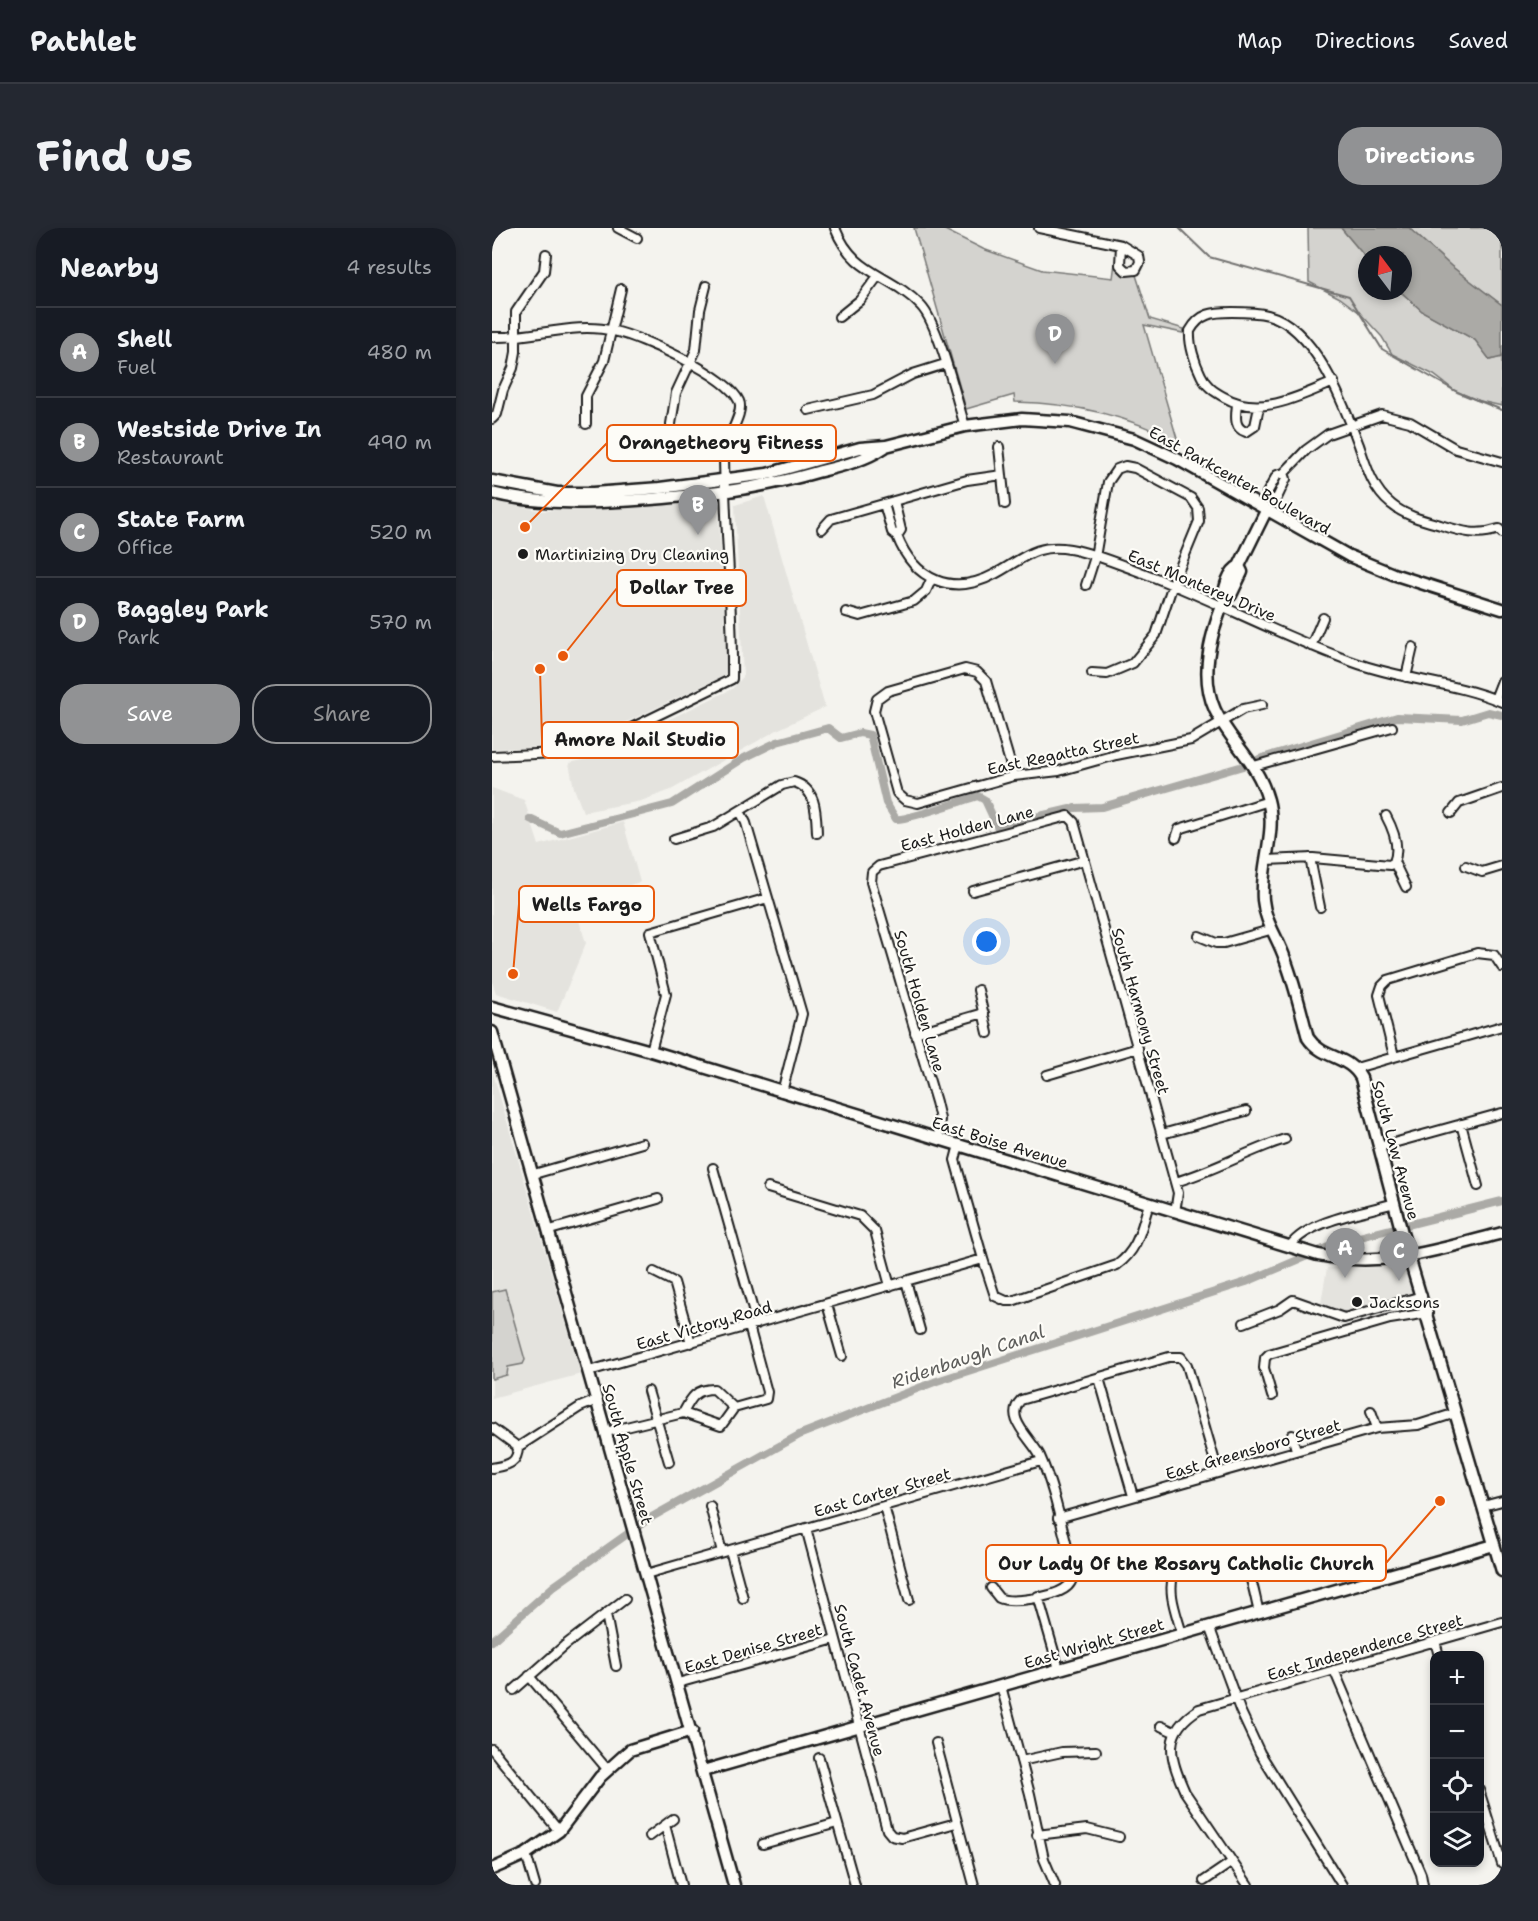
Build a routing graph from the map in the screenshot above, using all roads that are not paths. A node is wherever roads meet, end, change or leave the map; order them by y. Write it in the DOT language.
graph roads {
  1 [pos="618,228"];
  2 [pos="835,228"];
  3 [pos="1039,228"];
  4 [pos="637,238"];
  5 [pos="1121,245"];
  6 [pos="546,254"];
  7 [pos="878,276"];
  8 [pos="706,286"];
  9 [pos="621,289"];
  10 [pos="839,317"];
  11 [pos="613,330"];
  12 [pos="515,336"];
  13 [pos="492,337"];
  14 [pos="689,364"];
  15 [pos="945,364"];
  16 [pos="1334,382"];
  17 [pos="1237,404"];
  18 [pos="1259,407"];
  19 [pos="808,410"];
  20 [pos="492,419"];
  21 [pos="586,424"];
  22 [pos="671,424"];
  23 [pos="1352,425"];
  24 [pos="965,426"];
  25 [pos="886,446"];
  26 [pos="999,447"];
  27 [pos="1502,462"];
  28 [pos="1002,475"];
  29 [pos="492,481"];
  30 [pos="726,481"];
  31 [pos="492,493"];
  32 [pos="727,493"];
  33 [pos="894,501"];
  34 [pos="884,504"];
  35 [pos="1005,504"];
  36 [pos="1266,511"];
  37 [pos="822,530"];
  38 [pos="1501,530"];
  39 [pos="897,536"];
  40 [pos="1095,557"];
  41 [pos="931,580"];
  42 [pos="1173,584"];
  43 [pos="1086,585"];
  44 [pos="1223,603"];
  45 [pos="1502,609"];
  46 [pos="846,612"];
  47 [pos="1323,618"];
  48 [pos="1311,646"];
  49 [pos="1413,647"];
  50 [pos="1092,673"];
  51 [pos="1406,677"];
  52 [pos="1502,681"];
  53 [pos="1499,700"];
  54 [pos="1262,705"];
  55 [pos="1223,722"];
  56 [pos="1392,726"];
  57 [pos="492,756"];
  58 [pos="1254,766"];
  59 [pos="1014,776"];
  60 [pos="1502,788"];
  61 [pos="1269,801"];
  62 [pos="740,811"];
  63 [pos="1451,813"];
  64 [pos="1386,816"];
  65 [pos="1072,818"];
  66 [pos="817,833"];
  67 [pos="1176,838"];
  68 [pos="674,839"];
  69 [pos="1310,858"];
  70 [pos="1085,860"];
  71 [pos="1266,860"];
  72 [pos="1394,862"];
  73 [pos="1466,866"];
  74 [pos="1502,866"];
  75 [pos="872,872"];
  76 [pos="1406,887"];
  77 [pos="973,891"];
  78 [pos="768,898"];
  79 [pos="1320,907"];
  80 [pos="1270,930"];
  81 [pos="1199,936"];
  82 [pos="1502,967"];
  83 [pos="978,990"];
  84 [pos="492,1007"];
  85 [pos="984,1013"];
  86 [pos="1502,1026"];
  87 [pos="492,1032"];
  88 [pos="915,1033"];
  89 [pos="988,1034"];
  90 [pos="1138,1048"];
  91 [pos="651,1051"];
  92 [pos="1394,1056"];
  93 [pos="1356,1068"];
  94 [pos="1047,1075"];
  95 [pos="782,1092"];
  96 [pos="1246,1111"];
  97 [pos="1502,1113"];
  98 [pos="1461,1124"];
  99 [pos="1162,1134"];
  100 [pos="938,1138"];
  101 [pos="1285,1139"];
  102 [pos="642,1143"];
  103 [pos="959,1145"];
  104 [pos="1379,1147"];
  105 [pos="713,1168"];
  106 [pos="534,1174"];
  107 [pos="1175,1182"];
  108 [pos="1478,1186"];
  109 [pos="768,1188"];
  110 [pos="658,1199"];
  111 [pos="1395,1203"];
  112 [pos="1149,1204"];
  113 [pos="1175,1212"];
  114 [pos="550,1230"];
  115 [pos="1502,1233"];
  116 [pos="1290,1246"];
  117 [pos="1410,1257"];
  118 [pos="983,1259"];
  119 [pos="654,1272"];
  120 [pos="906,1281"];
  121 [pos="890,1286"];
  122 [pos="1422,1296"];
  123 [pos="827,1304"];
  124 [pos="1428,1313"];
  125 [pos="1244,1323"];
  126 [pos="757,1324"];
  127 [pos="749,1326"];
  128 [pos="920,1330"];
  129 [pos="692,1343"];
  130 [pos="842,1356"];
  131 [pos="589,1371"];
  132 [pos="1098,1378"];
  133 [pos="648,1391"];
  134 [pos="1272,1396"];
  135 [pos="597,1400"];
  136 [pos="734,1408"];
  137 [pos="1371,1411"];
  138 [pos="683,1413"];
  139 [pos="1456,1413"];
  140 [pos="656,1420"];
  141 [pos="492,1428"];
  142 [pos="1377,1428"];
  143 [pos="606,1432"];
  144 [pos="1292,1435"];
  145 [pos="519,1447"];
  146 [pos="1296,1450"];
  147 [pos="1041,1461"];
  148 [pos="669,1462"];
  149 [pos="492,1468"];
  150 [pos="1218,1472"];
  151 [pos="1132,1496"];
  152 [pos="1502,1501"];
  153 [pos="710,1506"];
  154 [pos="884,1506"];
  155 [pos="1483,1506"];
  156 [pos="1058,1518"];
  157 [pos="806,1528"];
  158 [pos="1494,1545"];
  159 [pos="726,1551"];
  160 [pos="1502,1571"];
  161 [pos="646,1574"];
  162 [pos="991,1588"];
  163 [pos="1038,1596"];
  164 [pos="743,1598"];
  165 [pos="625,1599"];
  166 [pos="909,1600"];
  167 [pos="1259,1612"];
  168 [pos="606,1614"];
  169 [pos="1502,1622"];
  170 [pos="1209,1626"];
  171 [pos="1182,1634"];
  172 [pos="835,1639"];
  173 [pos="1435,1641"];
  174 [pos="1438,1651"];
  175 [pos="616,1665"];
  176 [pos="1059,1669"];
  177 [pos="1334,1670"];
  178 [pos="529,1676"];
  179 [pos="678,1683"];
  180 [pos="1001,1686"];
  181 [pos="514,1690"];
  182 [pos="1236,1698"];
  183 [pos="858,1726"];
  184 [pos="1161,1726"];
  185 [pos="692,1731"];
  186 [pos="1174,1732"];
  187 [pos="936,1743"];
  188 [pos="492,1749"];
  189 [pos="1096,1751"];
  190 [pos="819,1758"];
  191 [pos="1021,1761"];
  192 [pos="607,1769"];
  193 [pos="703,1771"];
  194 [pos="1484,1806"];
  195 [pos="673,1819"];
  196 [pos="837,1823"];
  197 [pos="956,1823"];
  198 [pos="664,1825"];
  199 [pos="560,1832"];
  200 [pos="1037,1835"];
  201 [pos="650,1836"];
  202 [pos="1119,1837"];
  203 [pos="763,1844"];
  204 [pos="526,1854"];
  205 [pos="1232,1862"];
  206 [pos="1502,1864"];
  207 [pos="492,1869"];
  208 [pos="1204,1881"];
  209 [pos="535,1885"];
  210 [pos="681,1885"];
  211 [pos="734,1885"];
  212 [pos="855,1885"];
  213 [pos="974,1885"];
  214 [pos="1055,1885"];
  215 [pos="1248,1885"];
  216 [pos="1342,1885"];
  217 [pos="1423,1885"];
  1 -- 4 [label="street"];
  2 -- 7 [label="street"];
  3 -- 5 [label="street"];
  6 -- 12 [label="street"];
  7 -- 10 [label="street"];
  7 -- 15 [label="street"];
  8 -- 14 [label="street"];
  9 -- 11 [label="street"];
  11 -- 12 [label="street"];
  11 -- 14 [label="street"];
  11 -- 21 [label="street"];
  12 -- 13 [label="street"];
  12 -- 20 [label="street"];
  14 -- 22 [label="street"];
  14 -- 30 [label="street"];
  15 -- 19 [label="street"];
  15 -- 24 [label="street"];
  16 -- 17 [label="street"];
  16 -- 18 [label="street"];
  16 -- 23 [label="street"];
  17 -- 18 [label="street"];
  17 -- 18 [label="street"];
  23 -- 27 [label="street"];
  23 -- 36 [label="street"];
  23 -- 38 [label="street"];
  24 -- 25 [label="street, East Parkcenter Boulevard"];
  24 -- 36 [label="street, East Parkcenter Boulevard"];
  25 -- 30 [label="street, East Parkcenter Boulevard"];
  25 -- 32 [label="street, East Parkcenter Boulevard"];
  26 -- 28 [label="street"];
  28 -- 33 [label="street"];
  28 -- 35 [label="street"];
  29 -- 30 [label="street, East Parkcenter Boulevard"];
  30 -- 32 [label="street"];
  31 -- 32 [label="street, East Parkcenter Boulevard"];
  32 -- 57 [label="street"];
  33 -- 34 [label="street"];
  33 -- 39 [label="street"];
  34 -- 37 [label="street"];
  34 -- 39 [label="street"];
  36 -- 44 [label="street, South Law Avenue"];
  36 -- 45 [label="street, East Parkcenter Boulevard"];
  39 -- 41 [label="street"];
  40 -- 41 [label="street, East Monterey Drive"];
  40 -- 42 [label="street, East Monterey Drive"];
  40 -- 42 [label="street"];
  40 -- 43 [label="street"];
  41 -- 46 [label="street"];
  42 -- 44 [label="street, East Monterey Drive"];
  42 -- 50 [label="street"];
  44 -- 48 [label="street, East Monterey Drive"];
  44 -- 55 [label="street, South Law Avenue"];
  47 -- 48 [label="street"];
  48 -- 51 [label="street, East Monterey Drive"];
  49 -- 51 [label="street"];
  51 -- 53 [label="street, East Monterey Drive"];
  52 -- 53 [label="street, East Monterey Drive"];
  54 -- 55 [label="street, East Regatta Street"];
  55 -- 58 [label="street, South Law Avenue"];
  55 -- 59 [label="street, East Regatta Street"];
  56 -- 58 [label="street"];
  58 -- 61 [label="street, South Law Avenue"];
  59 -- 59 [label="street, East Regatta Street"];
  60 -- 63 [label="street"];
  61 -- 67 [label="street"];
  61 -- 71 [label="street, South Law Avenue"];
  62 -- 66 [label="street"];
  62 -- 68 [label="street"];
  62 -- 78 [label="street"];
  64 -- 72 [label="street"];
  65 -- 70 [label="street, South Harmony Street"];
  65 -- 75 [label="street, East Holden Lane"];
  69 -- 71 [label="street"];
  69 -- 72 [label="street"];
  69 -- 79 [label="street"];
  70 -- 77 [label="street"];
  70 -- 90 [label="street, South Harmony Street"];
  71 -- 80 [label="street, South Law Avenue"];
  72 -- 76 [label="street"];
  73 -- 74 [label="street"];
  75 -- 88 [label="street, South Holden Lane"];
  78 -- 91 [label="street"];
  78 -- 95 [label="street"];
  80 -- 81 [label="street"];
  80 -- 93 [label="street, South Law Avenue"];
  82 -- 92 [label="street"];
  83 -- 85 [label="street"];
  84 -- 91 [label="street, East Boise Avenue"];
  85 -- 88 [label="street"];
  85 -- 89 [label="street"];
  86 -- 92 [label="street"];
  87 -- 106 [label="street, South Apple Street"];
  88 -- 100 [label="street, South Holden Lane"];
  90 -- 94 [label="street"];
  90 -- 99 [label="street, South Harmony Street"];
  91 -- 95 [label="street, East Boise Avenue"];
  92 -- 93 [label="street"];
  93 -- 104 [label="street, South Law Avenue"];
  95 -- 100 [label="street, East Boise Avenue"];
  96 -- 99 [label="street"];
  97 -- 98 [label="street"];
  98 -- 104 [label="street"];
  98 -- 108 [label="street"];
  99 -- 107 [label="street, South Harmony Street"];
  100 -- 103 [label="street, East Boise Avenue"];
  101 -- 107 [label="street"];
  102 -- 106 [label="street"];
  103 -- 112 [label="street, East Boise Avenue"];
  103 -- 118 [label="street"];
  104 -- 111 [label="street, South Law Avenue"];
  105 -- 126 [label="street"];
  106 -- 114 [label="street, South Apple Street"];
  107 -- 113 [label="street, South Harmony Street"];
  109 -- 121 [label="street"];
  110 -- 114 [label="street"];
  111 -- 116 [label="street"];
  111 -- 117 [label="street, South Law Avenue"];
  112 -- 113 [label="street, East Boise Avenue"];
  112 -- 118 [label="street"];
  113 -- 116 [label="street, East Boise Avenue"];
  114 -- 131 [label="street, South Apple Street"];
  115 -- 117 [label="street, East Boise Avenue"];
  116 -- 117 [label="street, East Boise Avenue"];
  117 -- 122 [label="street, South Law Avenue"];
  118 -- 120 [label="street, East Victory Road"];
  119 -- 129 [label="street"];
  120 -- 121 [label="street, East Victory Road"];
  120 -- 128 [label="street"];
  121 -- 123 [label="street, East Victory Road"];
  122 -- 124 [label="street, South Law Avenue"];
  122 -- 125 [label="street"];
  123 -- 126 [label="street, East Victory Road"];
  123 -- 130 [label="street"];
  124 -- 134 [label="street"];
  124 -- 139 [label="street, South Law Avenue"];
  126 -- 127 [label="street, East Victory Road"];
  127 -- 129 [label="street, East Victory Road"];
  127 -- 136 [label="street"];
  129 -- 131 [label="street, East Victory Road"];
  131 -- 135 [label="street, South Apple Street"];
  132 -- 147 [label="street"];
  132 -- 150 [label="street"];
  132 -- 151 [label="street"];
  133 -- 140 [label="street"];
  135 -- 143 [label="street, South Apple Street"];
  135 -- 145 [label="street"];
  136 -- 138 [label="street"];
  136 -- 138 [label="street"];
  137 -- 142 [label="street"];
  138 -- 140 [label="street"];
  139 -- 142 [label="street, East Greensboro Street"];
  139 -- 155 [label="street, South Law Avenue"];
  140 -- 143 [label="street"];
  140 -- 148 [label="street"];
  141 -- 145 [label="street"];
  142 -- 146 [label="street, East Greensboro Street"];
  143 -- 161 [label="street, South Apple Street"];
  144 -- 146 [label="street"];
  145 -- 149 [label="street"];
  146 -- 150 [label="street, East Greensboro Street"];
  147 -- 154 [label="street, East Carter Street"];
  147 -- 156 [label="street"];
  150 -- 151 [label="street, East Greensboro Street"];
  151 -- 156 [label="street, East Greensboro Street"];
  152 -- 155 [label="street"];
  153 -- 159 [label="street"];
  154 -- 157 [label="street, East Carter Street"];
  154 -- 166 [label="street"];
  155 -- 158 [label="street, South Law Avenue"];
  156 -- 163 [label="street"];
  157 -- 159 [label="street, East Carter Street"];
  157 -- 172 [label="street, South Cadet Avenue"];
  158 -- 160 [label="street, South Law Avenue"];
  158 -- 167 [label="street, East Wright Street"];
  159 -- 161 [label="street, East Carter Street"];
  159 -- 164 [label="street"];
  161 -- 179 [label="street, South Apple Street"];
  162 -- 163 [label="street"];
  163 -- 176 [label="street"];
  165 -- 168 [label="street"];
  167 -- 170 [label="street, East Wright Street"];
  167 -- 171 [label="street"];
  168 -- 175 [label="street"];
  168 -- 178 [label="street"];
  169 -- 173 [label="street, East Independence Street"];
  170 -- 171 [label="street, East Wright Street"];
  170 -- 182 [label="street"];
  171 -- 176 [label="street, East Wright Street"];
  172 -- 179 [label="street, East Denise Street"];
  172 -- 183 [label="street, South Cadet Avenue"];
  173 -- 174 [label="street"];
  173 -- 177 [label="street, East Independence Street"];
  176 -- 180 [label="street, East Wright Street"];
  177 -- 182 [label="street, East Independence Street"];
  177 -- 217 [label="street"];
  178 -- 181 [label="street"];
  178 -- 192 [label="street"];
  179 -- 185 [label="street, South Apple Street"];
  180 -- 183 [label="street, East Wright Street"];
  180 -- 191 [label="street"];
  182 -- 186 [label="street, East Independence Street"];
  182 -- 216 [label="street"];
  183 -- 193 [label="street, East Wright Street"];
  183 -- 197 [label="street, South Cadet Avenue"];
  184 -- 186 [label="street"];
  185 -- 192 [label="street"];
  185 -- 193 [label="street, South Apple Street"];
  186 -- 205 [label="street"];
  187 -- 197 [label="street"];
  188 -- 199 [label="street"];
  189 -- 191 [label="street"];
  190 -- 196 [label="street"];
  191 -- 200 [label="street"];
  192 -- 199 [label="street"];
  193 -- 211 [label="street, South Apple Street"];
  194 -- 206 [label="street"];
  195 -- 198 [label="street"];
  196 -- 203 [label="street"];
  196 -- 212 [label="street"];
  197 -- 213 [label="street"];
  198 -- 201 [label="street"];
  198 -- 210 [label="street"];
  199 -- 204 [label="street"];
  200 -- 202 [label="street"];
  200 -- 214 [label="street"];
  204 -- 207 [label="street"];
  204 -- 209 [label="street"];
  205 -- 208 [label="street"];
  205 -- 215 [label="street"];
}
